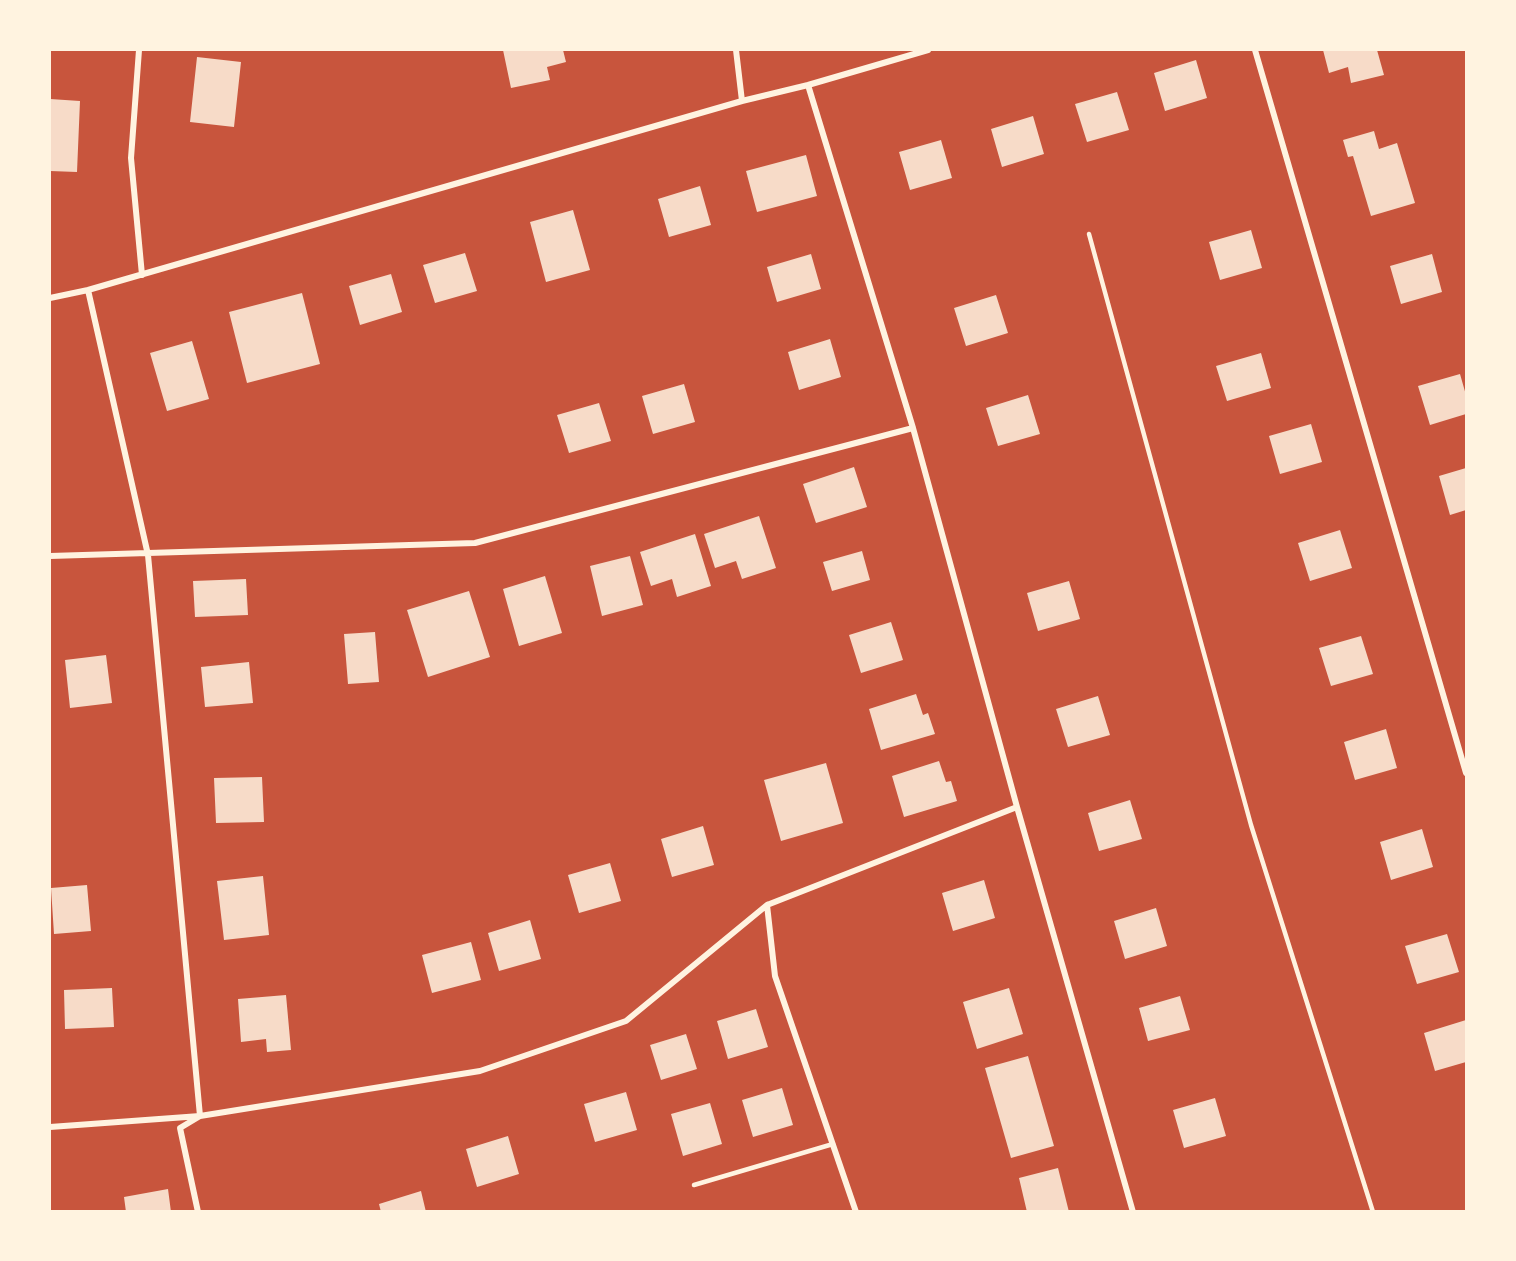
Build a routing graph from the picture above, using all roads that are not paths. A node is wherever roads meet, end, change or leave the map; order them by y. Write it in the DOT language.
graph roads {
  1 [pos="139,50"];
  2 [pos="736,50"];
  3 [pos="927,50"];
  4 [pos="1255,50"];
  5 [pos="808,85"];
  6 [pos="742,101"];
  7 [pos="1089,234"];
  8 [pos="142,275"];
  9 [pos="88,290"];
  10 [pos="50,298"];
  11 [pos="913,428"];
  12 [pos="148,555"];
  13 [pos="50,556"];
  14 [pos="1467,773"];
  15 [pos="1017,807"];
  16 [pos="767,905"];
  17 [pos="200,1116"];
  18 [pos="50,1127"];
  19 [pos="833,1144"];
  20 [pos="694,1185"];
  21 [pos="198,1212"];
  22 [pos="856,1212"];
  23 [pos="1133,1212"];
  24 [pos="1373,1212"];
  1 -- 8 [label="street"];
  2 -- 6 [label="street"];
  3 -- 5 [label="street"];
  4 -- 14 [label="street"];
  5 -- 6 [label="street"];
  5 -- 11 [label="street"];
  6 -- 8 [label="street"];
  7 -- 24 [label="lane"];
  8 -- 9 [label="street"];
  9 -- 10 [label="street"];
  9 -- 12 [label="street"];
  11 -- 12 [label="street"];
  11 -- 15 [label="street"];
  12 -- 13 [label="street"];
  12 -- 17 [label="street"];
  15 -- 16 [label="street"];
  15 -- 23 [label="street"];
  16 -- 17 [label="street"];
  16 -- 19 [label="street"];
  17 -- 18 [label="street"];
  17 -- 21 [label="street"];
  19 -- 20 [label="lane"];
  19 -- 22 [label="street"];
}
